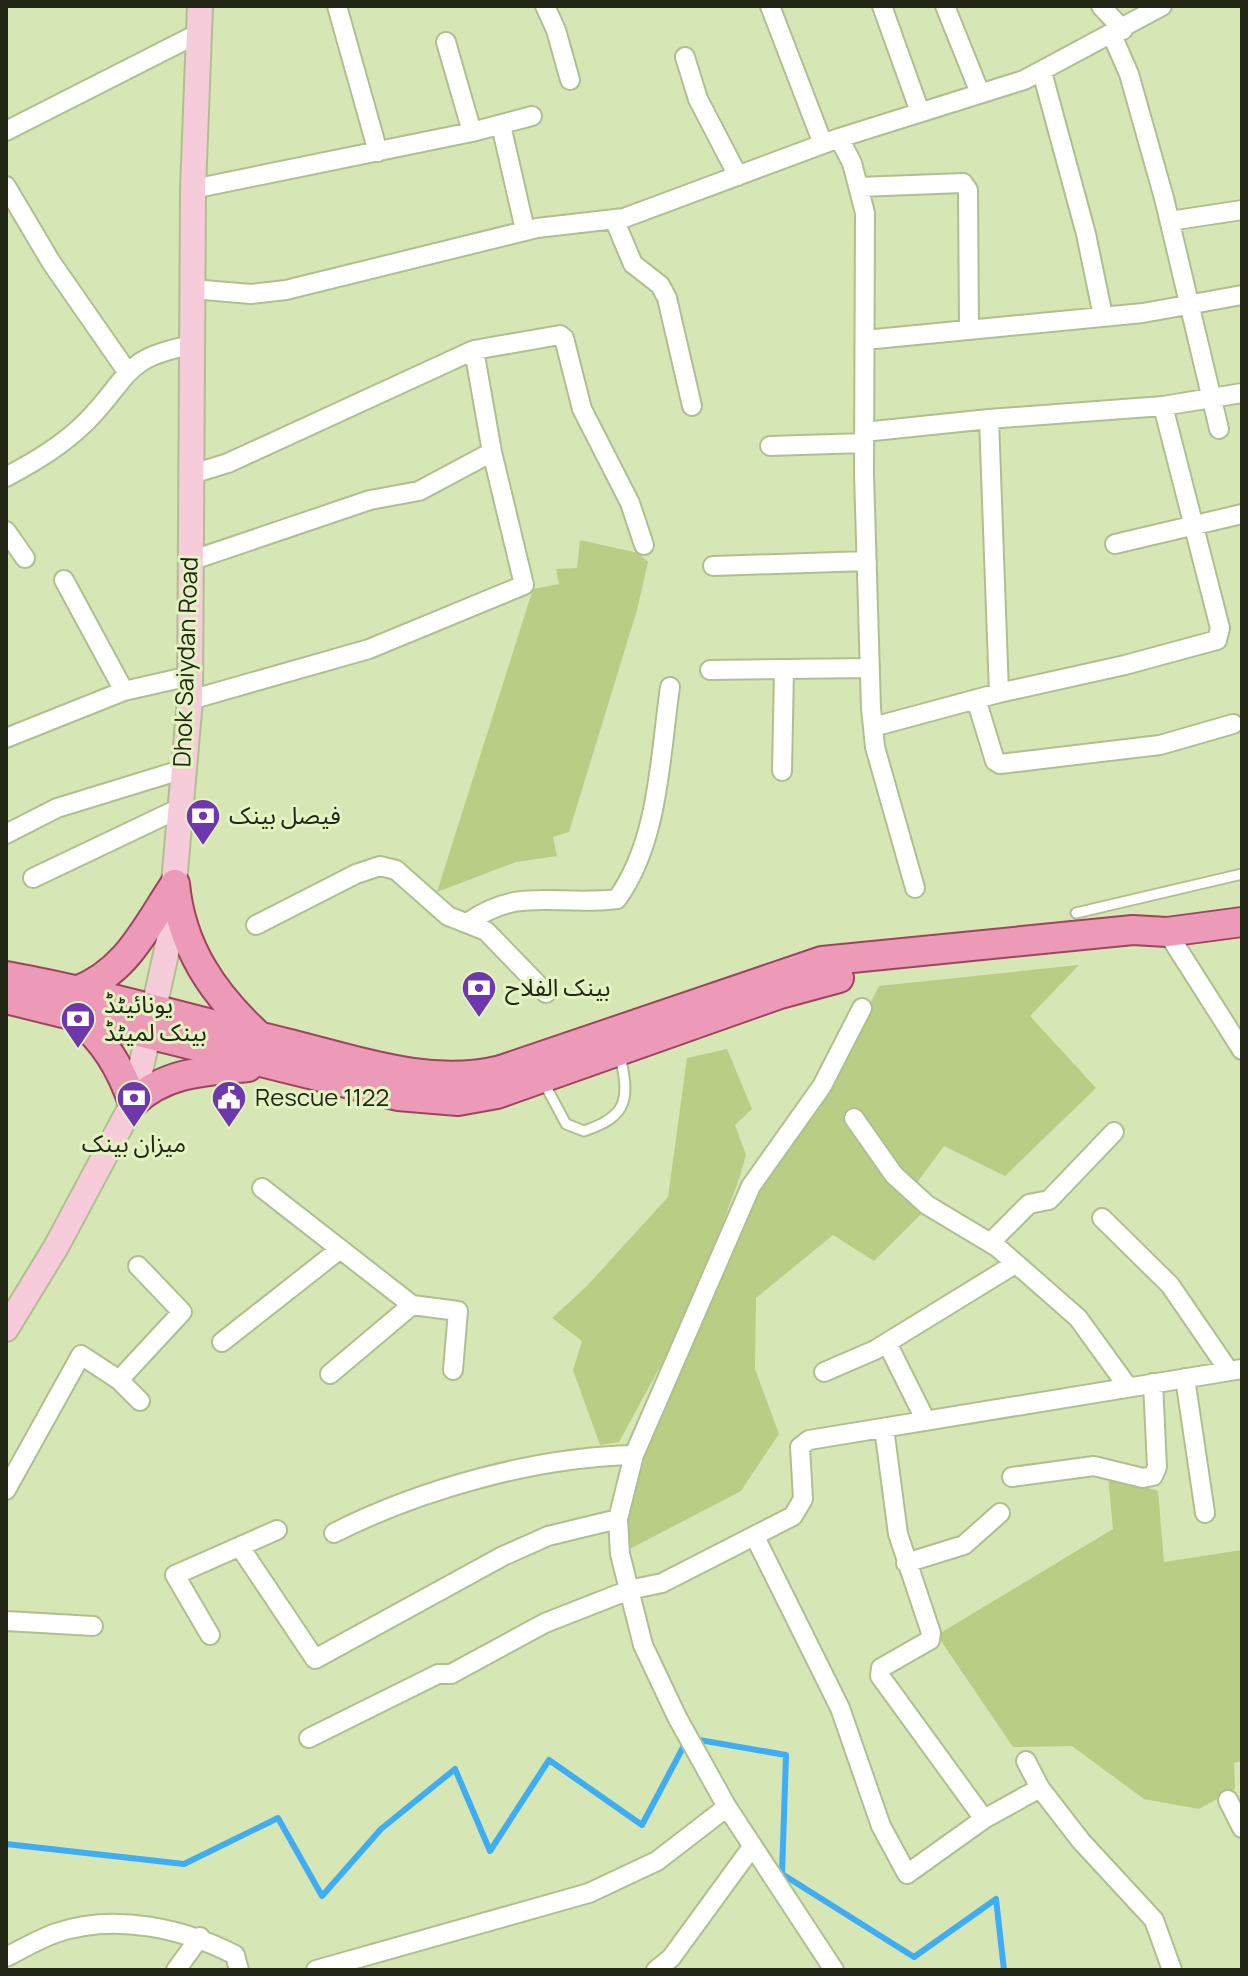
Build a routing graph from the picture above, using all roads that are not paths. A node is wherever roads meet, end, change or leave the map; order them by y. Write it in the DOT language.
graph roads {
  1 [pos="200,6"];
  2 [pos="337,6"];
  3 [pos="545,6"];
  4 [pos="770,6"];
  5 [pos="882,6"];
  6 [pos="945,6"];
  7 [pos="1101,6"];
  8 [pos="1162,6"];
  9 [pos="199,33"];
  10 [pos="1117,33"];
  11 [pos="446,42"];
  12 [pos="685,57"];
  13 [pos="1042,72"];
  14 [pos="570,80"];
  15 [pos="980,93"];
  16 [pos="920,112"];
  17 [pos="532,116"];
  18 [pos="501,125"];
  19 [pos="6,131"];
  20 [pos="472,132"];
  21 [pos="831,141"];
  22 [pos="378,152"];
  23 [pos="738,176"];
  24 [pos="6,186"];
  25 [pos="859,187"];
  26 [pos="193,189"];
  27 [pos="1242,210"];
  28 [pos="23,214"];
  29 [pos="614,219"];
  30 [pos="1170,221"];
  31 [pos="6,224"];
  32 [pos="525,230"];
  33 [pos="192,289"];
  34 [pos="1242,295"];
  35 [pos="1191,304"];
  36 [pos="1103,316"];
  37 [pos="969,330"];
  38 [pos="865,340"];
  39 [pos="192,345"];
  40 [pos="474,350"];
  41 [pos="126,370"];
  42 [pos="1242,393"];
  43 [pos="1213,398"];
  44 [pos="692,406"];
  45 [pos="1163,406"];
  46 [pos="989,419"];
  47 [pos="1219,429"];
  48 [pos="864,438"];
  49 [pos="770,446"];
  50 [pos="492,452"];
  51 [pos="189,475"];
  52 [pos="6,477"];
  53 [pos="1242,514"];
  54 [pos="1193,525"];
  55 [pos="6,531"];
  56 [pos="1115,544"];
  57 [pos="644,545"];
  58 [pos="25,558"];
  59 [pos="190,561"];
  60 [pos="867,561"];
  61 [pos="713,566"];
  62 [pos="64,580"];
  63 [pos="870,668"];
  64 [pos="784,669"];
  65 [pos="710,670"];
  66 [pos="670,687"];
  67 [pos="190,688"];
  68 [pos="124,691"];
  69 [pos="999,693"];
  70 [pos="976,699"];
  71 [pos="1233,724"];
  72 [pos="873,727"];
  73 [pos="6,738"];
  74 [pos="184,769"];
  75 [pos="782,771"];
  76 [pos="180,808"];
  77 [pos="6,834"];
  78 [pos="1242,874"];
  79 [pos="33,878"];
  80 [pos="175,884"];
  81 [pos="915,888"];
  82 [pos="1076,913"];
  83 [pos="1242,922"];
  84 [pos="467,923"];
  85 [pos="256,925"];
  86 [pos="1167,932"];
  87 [pos="6,976"];
  88 [pos="546,993"];
  89 [pos="6,999"];
  90 [pos="73,1002"];
  91 [pos="862,1008"];
  92 [pos="153,1022"];
  93 [pos="259,1036"];
  94 [pos="604,1049"];
  95 [pos="1242,1050"];
  96 [pos="272,1065"];
  97 [pos="542,1079"];
  98 [pos="133,1103"];
  99 [pos="854,1118"];
  100 [pos="1114,1132"];
  101 [pos="262,1188"];
  102 [pos="1102,1218"];
  103 [pos="990,1243"];
  104 [pos="339,1250"];
  105 [pos="1015,1264"];
  106 [pos="138,1266"];
  107 [pos="412,1305"];
  108 [pos="6,1329"];
  109 [pos="222,1342"];
  110 [pos="887,1343"];
  111 [pos="453,1370"];
  112 [pos="1236,1370"];
  113 [pos="824,1372"];
  114 [pos="330,1374"];
  115 [pos="1185,1378"];
  116 [pos="119,1380"];
  117 [pos="1153,1383"];
  118 [pos="1128,1387"];
  119 [pos="140,1401"];
  120 [pos="926,1421"];
  121 [pos="884,1428"];
  122 [pos="634,1455"];
  123 [pos="1012,1477"];
  124 [pos="6,1490"];
  125 [pos="1000,1513"];
  126 [pos="1205,1513"];
  127 [pos="618,1519"];
  128 [pos="277,1530"];
  129 [pos="334,1533"];
  130 [pos="755,1537"];
  131 [pos="240,1547"];
  132 [pos="906,1563"];
  133 [pos="629,1590"];
  134 [pos="6,1621"];
  135 [pos="93,1626"];
  136 [pos="210,1635"];
  137 [pos="309,1738"];
  138 [pos="1026,1761"];
  139 [pos="1040,1788"];
  140 [pos="1228,1800"];
  141 [pos="727,1807"];
  142 [pos="984,1819"];
  143 [pos="1242,1828"];
  144 [pos="752,1847"];
  145 [pos="200,1937"];
  146 [pos="6,1957"];
  147 [pos="670,1966"];
  148 [pos="176,1970"];
  149 [pos="239,1970"];
  150 [pos="316,1970"];
  151 [pos="834,1970"];
  152 [pos="1172,1970"];
  1 -- 9 [label="main road, Dhok Saiydan Road"];
  2 -- 22 [label="street"];
  3 -- 14 [label="street"];
  4 -- 21 [label="street"];
  5 -- 16 [label="street"];
  6 -- 15 [label="street"];
  7 -- 10 [label="street"];
  8 -- 10 [label="street"];
  9 -- 19 [label="street"];
  9 -- 26 [label="main road, Dhok Saiydan Road"];
  10 -- 13 [label="street"];
  10 -- 30 [label="street"];
  11 -- 20 [label="street"];
  12 -- 23 [label="street"];
  13 -- 15 [label="street"];
  13 -- 36 [label="street"];
  15 -- 16 [label="street"];
  16 -- 21 [label="street"];
  17 -- 18 [label="street"];
  18 -- 20 [label="street"];
  18 -- 32 [label="street"];
  20 -- 22 [label="street"];
  21 -- 23 [label="street"];
  21 -- 25 [label="street"];
  22 -- 26 [label="street"];
  23 -- 29 [label="street"];
  24 -- 28 [label="street"];
  25 -- 37 [label="street"];
  25 -- 38 [label="street"];
  26 -- 33 [label="main road, Dhok Saiydan Road"];
  27 -- 30 [label="street"];
  28 -- 31 [label="street"];
  28 -- 41 [label="street"];
  29 -- 32 [label="street"];
  29 -- 44 [label="street"];
  30 -- 35 [label="street"];
  32 -- 33 [label="street"];
  33 -- 39 [label="main road, Dhok Saiydan Road"];
  34 -- 35 [label="street"];
  35 -- 36 [label="street"];
  35 -- 43 [label="street"];
  36 -- 37 [label="street"];
  37 -- 38 [label="street"];
  38 -- 48 [label="street"];
  39 -- 41 [label="street"];
  39 -- 51 [label="main road, Dhok Saiydan Road"];
  40 -- 50 [label="street"];
  40 -- 51 [label="street"];
  40 -- 57 [label="street"];
  41 -- 52 [label="street"];
  42 -- 43 [label="street"];
  43 -- 45 [label="street"];
  43 -- 47 [label="street"];
  45 -- 46 [label="street"];
  45 -- 54 [label="street"];
  46 -- 48 [label="street"];
  46 -- 69 [label="street"];
  48 -- 49 [label="street"];
  48 -- 60 [label="street"];
  50 -- 59 [label="street"];
  50 -- 67 [label="street"];
  51 -- 59 [label="main road, Dhok Saiydan Road"];
  53 -- 54 [label="street"];
  54 -- 56 [label="street"];
  54 -- 69 [label="street"];
  55 -- 58 [label="street"];
  59 -- 67 [label="main road, Dhok Saiydan Road"];
  60 -- 61 [label="street"];
  60 -- 63 [label="street"];
  62 -- 68 [label="street"];
  63 -- 64 [label="street"];
  63 -- 72 [label="street"];
  64 -- 65 [label="street"];
  64 -- 75 [label="street"];
  66 -- 84 [label="street"];
  67 -- 68 [label="street"];
  67 -- 74 [label="main road, Dhok Saiydan Road"];
  68 -- 73 [label="street"];
  69 -- 70 [label="street"];
  70 -- 71 [label="street"];
  70 -- 72 [label="street"];
  72 -- 81 [label="street"];
  74 -- 76 [label="main road, Dhok Saiydan Road"];
  74 -- 77 [label="street"];
  76 -- 79 [label="street"];
  76 -- 80 [label="main road, Dhok Saiydan Road"];
  78 -- 82 [label="lane"];
  80 -- 90 [label="main road"];
  80 -- 92 [label="main road, Dhok Saiydan Road"];
  80 -- 93 [label="main road"];
  83 -- 86 [label="main road"];
  84 -- 85 [label="street"];
  84 -- 88 [label="street"];
  86 -- 94 [label="main road"];
  86 -- 95 [label="street"];
  87 -- 90 [label="main road"];
  89 -- 90 [label="main road"];
  90 -- 92 [label="main road"];
  90 -- 98 [label="main road"];
  91 -- 122 [label="street"];
  92 -- 93 [label="main road"];
  92 -- 96 [label="main road"];
  92 -- 98 [label="main road, Dhok Saiydan Road"];
  93 -- 94 [label="main road"];
  94 -- 97 [label="main road"];
  94 -- 97 [label="lane"];
  96 -- 97 [label="main road"];
  96 -- 98 [label="main road"];
  98 -- 108 [label="main road, Dhok Saiydan Road"];
  99 -- 103 [label="street"];
  100 -- 103 [label="street"];
  101 -- 104 [label="street"];
  102 -- 112 [label="street"];
  103 -- 105 [label="street"];
  104 -- 107 [label="street"];
  104 -- 109 [label="street"];
  105 -- 110 [label="street"];
  105 -- 118 [label="street"];
  106 -- 116 [label="street"];
  107 -- 111 [label="street"];
  107 -- 114 [label="street"];
  110 -- 113 [label="street"];
  110 -- 120 [label="street"];
  112 -- 115 [label="street"];
  115 -- 117 [label="street"];
  115 -- 126 [label="street"];
  116 -- 119 [label="street"];
  116 -- 124 [label="street"];
  117 -- 118 [label="street"];
  117 -- 123 [label="street"];
  118 -- 120 [label="street"];
  120 -- 121 [label="street"];
  121 -- 130 [label="street"];
  121 -- 132 [label="street"];
  122 -- 127 [label="street"];
  122 -- 129 [label="street"];
  125 -- 132 [label="street"];
  127 -- 131 [label="street"];
  127 -- 133 [label="street"];
  128 -- 131 [label="street"];
  130 -- 133 [label="street"];
  130 -- 142 [label="street"];
  131 -- 136 [label="street"];
  132 -- 142 [label="street"];
  133 -- 137 [label="street"];
  133 -- 141 [label="street"];
  134 -- 135 [label="street"];
  138 -- 139 [label="street"];
  139 -- 142 [label="street"];
  139 -- 152 [label="street"];
  140 -- 143 [label="street"];
  141 -- 144 [label="street"];
  141 -- 150 [label="street"];
  144 -- 147 [label="street"];
  144 -- 151 [label="street"];
  145 -- 146 [label="street"];
  145 -- 148 [label="street"];
  145 -- 149 [label="street"];
}
